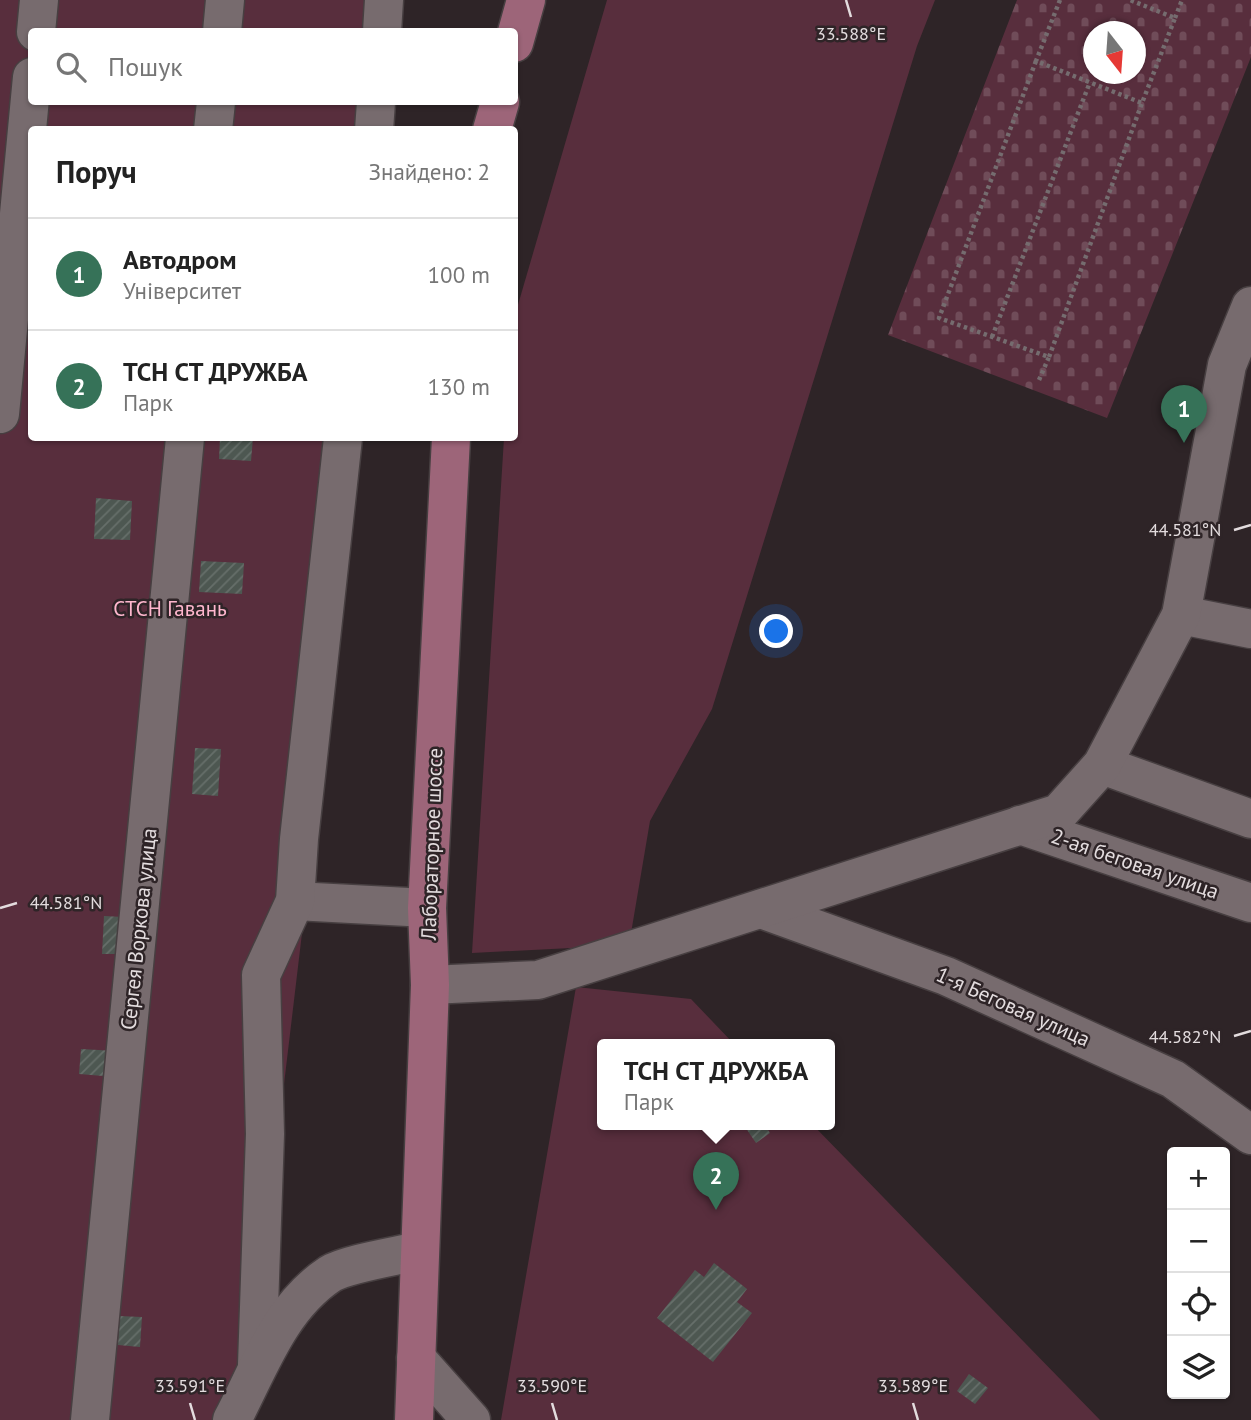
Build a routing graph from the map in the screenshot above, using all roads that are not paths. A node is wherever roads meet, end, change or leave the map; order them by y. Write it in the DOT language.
graph roads {
  1 [pos="38,0"];
  2 [pos="225,0"];
  3 [pos="384,0"];
  4 [pos="526,0"];
  5 [pos="36,28"];
  6 [pos="222,28"];
  7 [pos="382,28"];
  8 [pos="518,29"];
  9 [pos="29,105"];
  10 [pos="216,105"];
  11 [pos="376,105"];
  12 [pos="499,105"];
  13 [pos="213,126"];
  14 [pos="374,126"];
  15 [pos="493,126"];
  16 [pos="1251,306"];
  17 [pos="0,414"];
  18 [pos="185,441"];
  19 [pos="343,441"];
  20 [pos="451,441"];
  21 [pos="1181,615"];
  22 [pos="1251,629"];
  23 [pos="1102,765"];
  24 [pos="1250,818"];
  25 [pos="1020,825"];
  26 [pos="295,901"];
  27 [pos="1251,903"];
  28 [pos="426,908"];
  29 [pos="761,909"];
  30 [pos="430,985"];
  31 [pos="1251,1135"];
  32 [pos="418,1251"];
  33 [pos="416,1358"];
  34 [pos="257,1364"];
  35 [pos="90,1420"];
  36 [pos="232,1420"];
  37 [pos="414,1420"];
  38 [pos="471,1420"];
  1 -- 5 [label="street"];
  2 -- 6 [label="street"];
  3 -- 7 [label="street"];
  4 -- 8 [label="main road"];
  9 -- 17 [label="street"];
  10 -- 13 [label="street"];
  11 -- 14 [label="street"];
  12 -- 15 [label="main road"];
  16 -- 21 [label="street"];
  18 -- 35 [label="street, Сергея Воркова улица"];
  19 -- 26 [label="street"];
  20 -- 28 [label="main road, Лабораторное шоссе"];
  21 -- 22 [label="street"];
  21 -- 23 [label="street"];
  23 -- 24 [label="street"];
  23 -- 25 [label="street"];
  25 -- 27 [label="street, 2-ая беговая улица"];
  25 -- 29 [label="street"];
  26 -- 28 [label="street"];
  26 -- 34 [label="street"];
  28 -- 30 [label="main road, Лабораторное шоссе"];
  29 -- 30 [label="street"];
  29 -- 31 [label="street, 1-я Беговая улица"];
  30 -- 32 [label="main road, Лабораторное шоссе"];
  32 -- 33 [label="main road, Лабораторное шоссе"];
  32 -- 34 [label="street"];
  33 -- 37 [label="main road, Лабораторное шоссе"];
  33 -- 38 [label="street"];
  34 -- 36 [label="street"];
}
